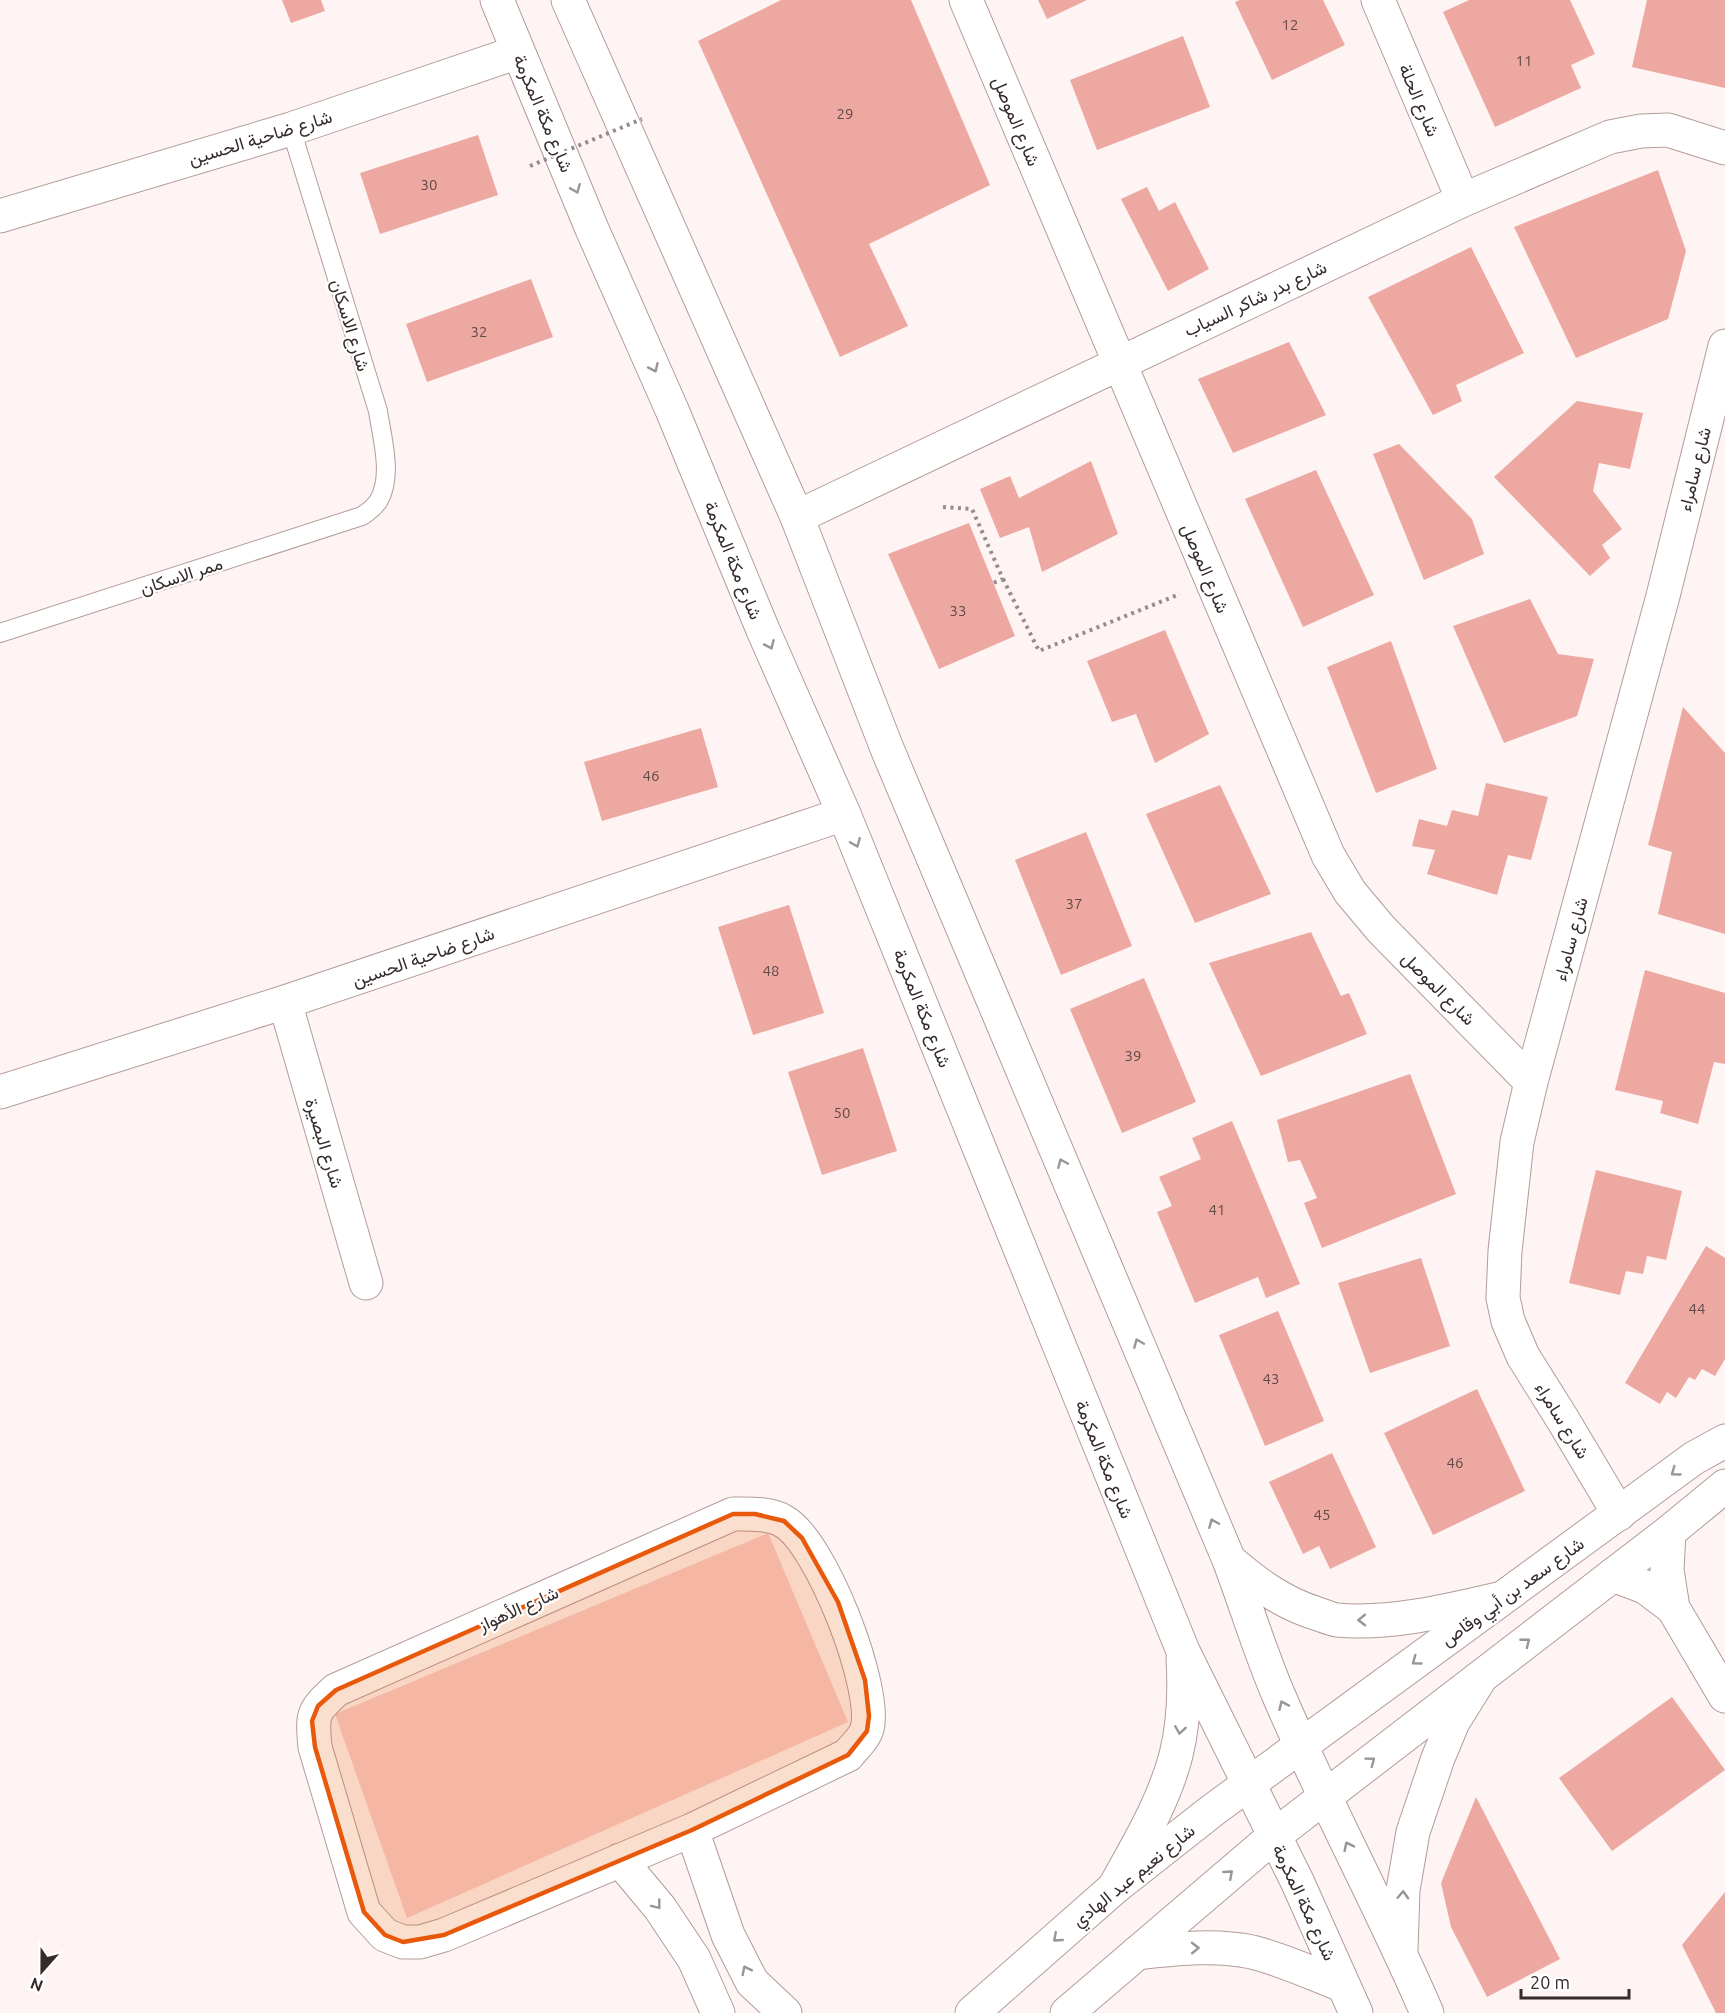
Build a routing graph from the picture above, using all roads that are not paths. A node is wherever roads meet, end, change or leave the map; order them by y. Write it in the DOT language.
graph roads {
  1 [pos="497,0"];
  2 [pos="568,0"];
  3 [pos="966,0"];
  4 [pos="1378,0"];
  5 [pos="518,52"];
  6 [pos="291,129"];
  7 [pos="1725,148"];
  8 [pos="1463,200"];
  9 [pos="0,216"];
  10 [pos="1725,346"];
  11 [pos="1119,363"];
  12 [pos="362,516"];
  13 [pos="797,517"];
  14 [pos="0,633"];
  15 [pos="844,814"];
  16 [pos="285,1002"];
  17 [pos="1531,1082"];
  18 [pos="0,1092"];
  19 [pos="366,1283"];
  20 [pos="1725,1441"];
  21 [pos="1725,1486"];
  22 [pos="1618,1514"];
  23 [pos="1669,1532"];
  24 [pos="1229,1560"];
  25 [pos="1613,1575"];
  26 [pos="1502,1598"];
  27 [pos="1674,1608"];
  28 [pos="1182,1651"];
  29 [pos="1480,1677"];
  30 [pos="1725,1696"];
  31 [pos="1301,1744"];
  32 [pos="1250,1784"];
  33 [pos="1325,1796"];
  34 [pos="692,1830"];
  35 [pos="1274,1836"];
  36 [pos="620,1860"];
  37 [pos="1114,1888"];
  38 [pos="1137,1953"];
  39 [pos="1401,1953"];
  40 [pos="1350,2000"];
  41 [pos="718,2013"];
  42 [pos="785,2013"];
  43 [pos="972,2013"];
  44 [pos="1067,2013"];
  45 [pos="1427,2013"];
  1 -- 5 [label="street, شارع مكة المكرمة"];
  2 -- 13 [label="street"];
  3 -- 11 [label="street, شارع الموصل"];
  4 -- 8 [label="street, شارع الحلة"];
  5 -- 6 [label="street, شارع ضاحية الحسين"];
  5 -- 15 [label="street, شارع مكة المكرمة, one-way"];
  6 -- 9 [label="street, شارع ضاحية الحسين"];
  6 -- 12 [label="lane, شارع الاسكان"];
  7 -- 8 [label="street, شارع بدر شاكر السياب"];
  8 -- 11 [label="street, شارع بدر شاكر السياب"];
  10 -- 17 [label="street, شارع سامراء"];
  11 -- 13 [label="street, شارع بدر شاكر السياب"];
  11 -- 17 [label="street, شارع الموصل"];
  12 -- 14 [label="lane, ممر الاسكان"];
  24 -- 13 [label="street, one-way"];
  15 -- 16 [label="street, شارع ضاحية الحسين"];
  15 -- 28 [label="street, شارع مكة المكرمة, one-way"];
  16 -- 18 [label="street, شارع ضاحية الحسين"];
  16 -- 19 [label="street, شارع البصيرة"];
  17 -- 22 [label="street, شارع سامراء"];
  20 -- 22 [label="street, شارع سعد بن أبي وقاص, one-way"];
  21 -- 23 [label="street"];
  22 -- 26 [label="street, شارع سعد بن أبي وقاص"];
  23 -- 25 [label="street"];
  23 -- 27 [label="street"];
  26 -- 24 [label="street, one-way"];
  31 -- 24 [label="street, one-way"];
  25 -- 27 [label="street"];
  29 -- 25 [label="street, one-way"];
  26 -- 31 [label="street, شارع سعد بن أبي وقاص, one-way"];
  27 -- 30 [label="street"];
  28 -- 32 [label="street, شارع مكة المكرمة"];
  28 -- 37 [label="street, one-way"];
  33 -- 29 [label="street, one-way"];
  39 -- 29 [label="street, one-way"];
  31 -- 32 [label="street, شارع نعيم عبد الهادي"];
  31 -- 33 [label="street"];
  32 -- 35 [label="street, شارع مكة المكرمة"];
  32 -- 37 [label="street, شارع نعيم عبد الهادي"];
  33 -- 35 [label="street"];
  39 -- 33 [label="street, one-way"];
  34 -- 36 [label="street, شارع الأهواز"];
  34 -- 36 [label="street, شارع الأهواز"];
  42 -- 34 [label="street, one-way"];
  38 -- 35 [label="street, one-way"];
  35 -- 40 [label="street, شارع مكة المكرمة"];
  36 -- 41 [label="street, one-way"];
  37 -- 43 [label="street, شارع نعيم عبد الهادي, one-way"];
  38 -- 40 [label="street, one-way"];
  38 -- 44 [label="street"];
  39 -- 45 [label="street"];
}
